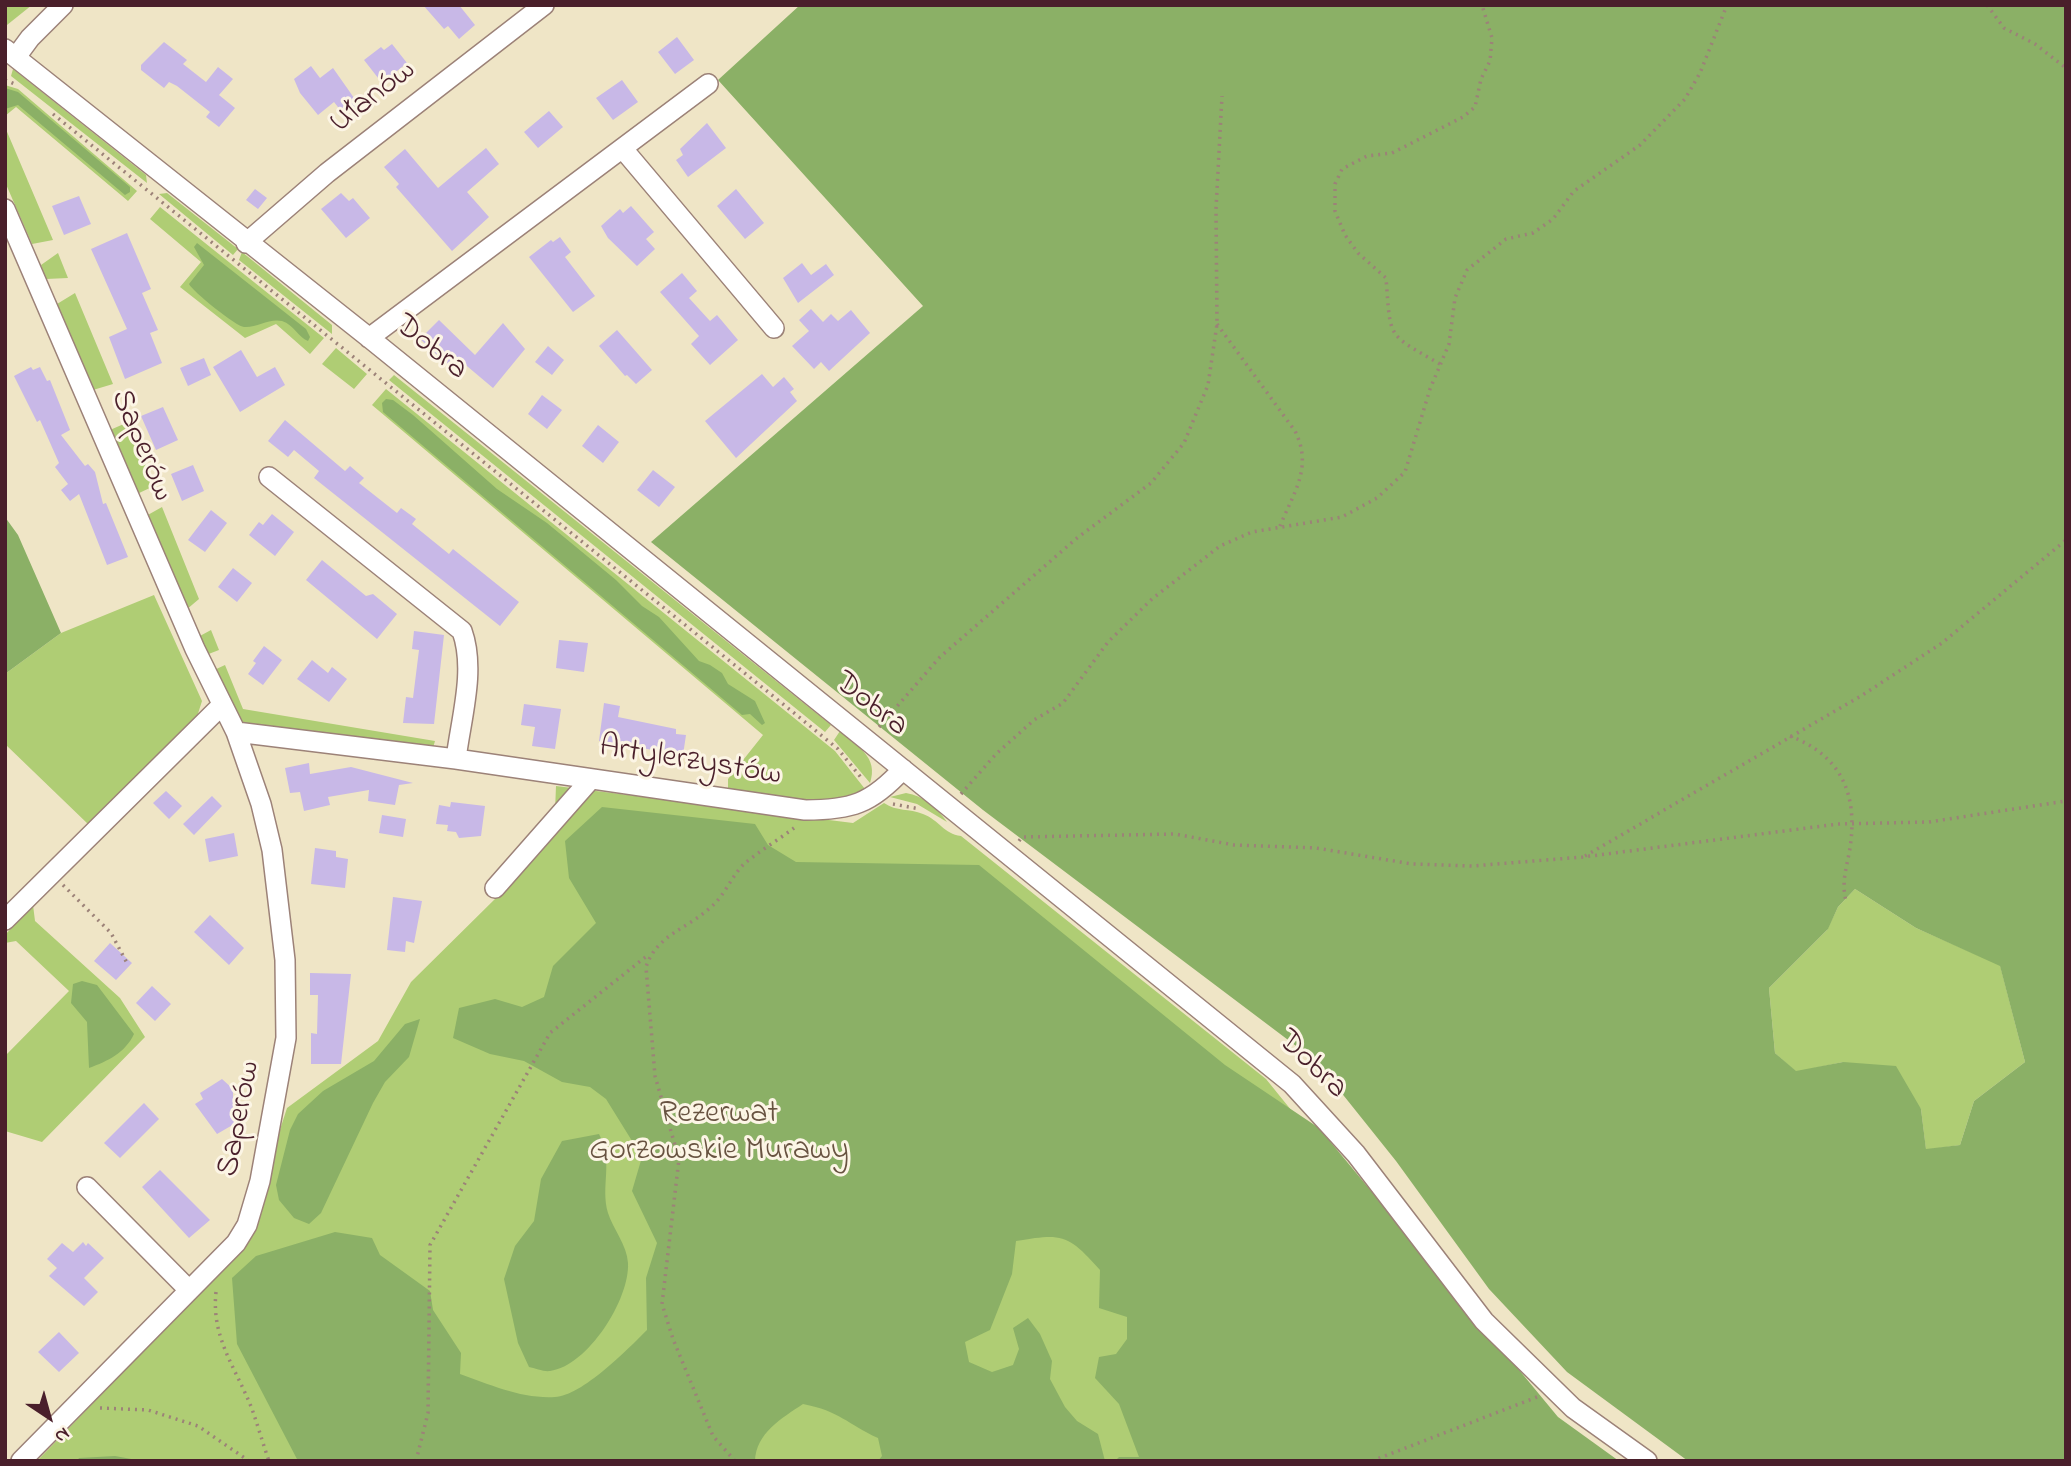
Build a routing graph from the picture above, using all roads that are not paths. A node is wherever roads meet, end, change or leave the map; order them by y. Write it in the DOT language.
graph roads {
  1 [pos="63,5"];
  2 [pos="544,5"];
  3 [pos="11,53"];
  4 [pos="708,85"];
  5 [pos="623,149"];
  6 [pos="5,209"];
  7 [pos="246,243"];
  8 [pos="774,328"];
  9 [pos="369,338"];
  10 [pos="269,477"];
  11 [pos="222,705"];
  12 [pos="236,732"];
  13 [pos="456,759"];
  14 [pos="903,769"];
  15 [pos="591,779"];
  16 [pos="495,888"];
  17 [pos="5,920"];
  18 [pos="88,1187"];
  19 [pos="189,1290"];
  20 [pos="21,1461"];
  21 [pos="1647,1461"];
  1 -- 3 [label="street"];
  2 -- 7 [label="street, Ułanów"];
  3 -- 7 [label="street, Dobra"];
  4 -- 5 [label="street"];
  5 -- 8 [label="street"];
  5 -- 9 [label="street"];
  6 -- 11 [label="street, Saperów"];
  7 -- 9 [label="street, Dobra"];
  9 -- 14 [label="street, Dobra"];
  10 -- 13 [label="street"];
  11 -- 12 [label="street, Saperów"];
  11 -- 17 [label="street"];
  12 -- 13 [label="street, Artylerzystów"];
  12 -- 19 [label="street, Saperów"];
  13 -- 15 [label="street, Artylerzystów"];
  14 -- 15 [label="street, Artylerzystów"];
  14 -- 21 [label="street, Dobra"];
  15 -- 16 [label="street"];
  18 -- 19 [label="street"];
  19 -- 20 [label="street, Saperów"];
}
